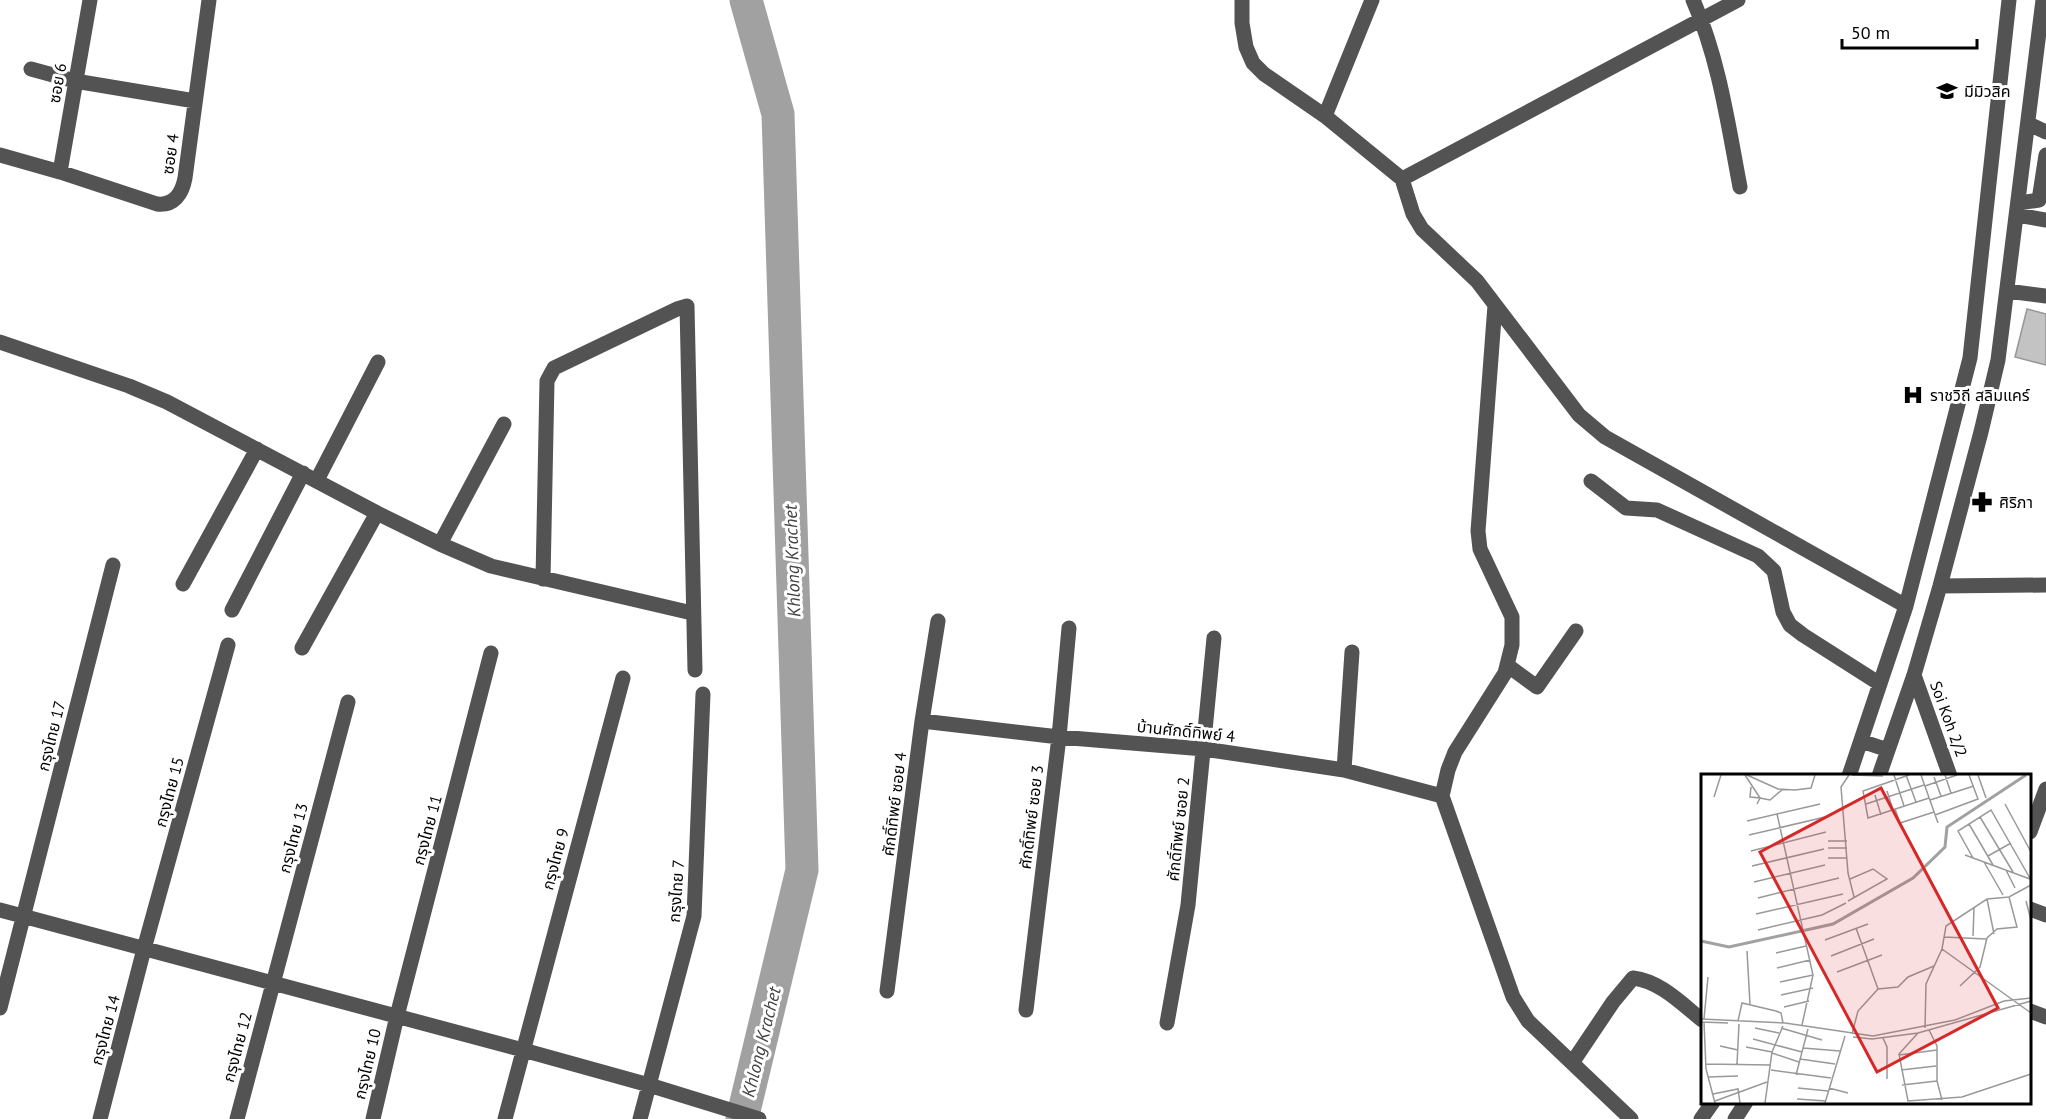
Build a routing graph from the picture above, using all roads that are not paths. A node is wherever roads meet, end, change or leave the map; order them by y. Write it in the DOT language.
graph roads {
  1 [pos="90,0"];
  2 [pos="206,0"];
  3 [pos="1242,0"];
  4 [pos="1372,0"];
  5 [pos="1693,0"];
  6 [pos="1738,0"];
  7 [pos="2009,0"];
  8 [pos="2043,0"];
  9 [pos="1702,20"];
  10 [pos="31,69"];
  11 [pos="2040,72"];
  12 [pos="75,81"];
  13 [pos="195,101"];
  14 [pos="1325,116"];
  15 [pos="2029,124"];
  16 [pos="2046,132"];
  17 [pos="0,155"];
  18 [pos="2046,155"];
  19 [pos="60,172"];
  20 [pos="1402,179"];
  21 [pos="1740,187"];
  22 [pos="2018,209"];
  23 [pos="2046,220"];
  24 [pos="2007,291"];
  25 [pos="2046,296"];
  26 [pos="1495,305"];
  27 [pos="0,342"];
  28 [pos="378,362"];
  29 [pos="504,424"];
  30 [pos="257,449"];
  31 [pos="310,476"];
  32 [pos="1592,481"];
  33 [pos="376,513"];
  34 [pos="440,544"];
  35 [pos="113,564"];
  36 [pos="543,579"];
  37 [pos="183,584"];
  38 [pos="2046,585"];
  39 [pos="1940,586"];
  40 [pos="1906,606"];
  41 [pos="232,610"];
  42 [pos="692,613"];
  43 [pos="938,621"];
  44 [pos="1069,628"];
  45 [pos="1576,631"];
  46 [pos="1214,638"];
  47 [pos="228,645"];
  48 [pos="302,648"];
  49 [pos="1352,652"];
  50 [pos="491,653"];
  51 [pos="1507,665"];
  52 [pos="695,670"];
  53 [pos="1914,675"];
  54 [pos="622,678"];
  55 [pos="1880,684"];
  56 [pos="703,694"];
  57 [pos="348,702"];
  58 [pos="922,721"];
  59 [pos="1059,737"];
  60 [pos="1860,741"];
  61 [pos="1204,749"];
  62 [pos="1888,750"];
  63 [pos="1344,770"];
  64 [pos="1850,774"];
  65 [pos="1880,774"];
  66 [pos="1949,774"];
  67 [pos="2046,789"];
  68 [pos="1442,796"];
  69 [pos="2031,829"];
  70 [pos="2031,909"];
  71 [pos="0,910"];
  72 [pos="2046,915"];
  73 [pos="24,917"];
  74 [pos="144,950"];
  75 [pos="273,984"];
  76 [pos="887,991"];
  77 [pos="0,1008"];
  78 [pos="1026,1010"];
  79 [pos="2031,1011"];
  80 [pos="397,1016"];
  81 [pos="2046,1017"];
  82 [pos="1701,1019"];
  83 [pos="1167,1023"];
  84 [pos="523,1050"];
  85 [pos="1572,1063"];
  86 [pos="649,1085"];
  87 [pos="1712,1104"];
  88 [pos="1745,1104"];
  89 [pos="100,1119"];
  90 [pos="237,1119"];
  91 [pos="373,1119"];
  92 [pos="505,1119"];
  93 [pos="640,1119"];
  94 [pos="759,1119"];
  95 [pos="1631,1119"];
  96 [pos="1701,1119"];
  97 [pos="1735,1119"];
  1 -- 12 [label="street, ซอย 6"];
  2 -- 13 [label="street, ซอย 4"];
  3 -- 14 [label="street"];
  4 -- 14 [label="street"];
  5 -- 9 [label="street"];
  6 -- 9 [label="street"];
  7 -- 40 [label="street"];
  8 -- 11 [label="street"];
  9 -- 20 [label="street"];
  9 -- 21 [label="street"];
  10 -- 12 [label="street"];
  11 -- 15 [label="street"];
  12 -- 13 [label="street"];
  12 -- 19 [label="street, ซอย 6"];
  13 -- 19 [label="street, ซอย 4"];
  14 -- 20 [label="street"];
  15 -- 16 [label="street"];
  15 -- 22 [label="street"];
  17 -- 19 [label="street, ซอย 4"];
  18 -- 22 [label="street"];
  20 -- 26 [label="street"];
  22 -- 23 [label="street"];
  22 -- 24 [label="street"];
  24 -- 25 [label="street"];
  24 -- 39 [label="street"];
  26 -- 40 [label="street"];
  26 -- 51 [label="street"];
  27 -- 30 [label="street"];
  28 -- 31 [label="street"];
  29 -- 34 [label="street"];
  30 -- 31 [label="street"];
  30 -- 37 [label="street"];
  31 -- 33 [label="street"];
  31 -- 41 [label="street"];
  32 -- 55 [label="street"];
  33 -- 34 [label="street"];
  33 -- 48 [label="street"];
  34 -- 36 [label="street"];
  35 -- 73 [label="street, กรุงไทย 17"];
  36 -- 42 [label="street"];
  36 -- 42 [label="street"];
  38 -- 39 [label="street"];
  39 -- 53 [label="street"];
  40 -- 55 [label="street"];
  42 -- 52 [label="street"];
  43 -- 58 [label="street, ศักดิ์ทิพย์ ซอย 4"];
  44 -- 59 [label="street, ศักดิ์ทิพย์ ซอย 3"];
  45 -- 51 [label="street"];
  46 -- 61 [label="street, ศักดิ์ทิพย์ ซอย 2"];
  47 -- 74 [label="street, กรุงไทย 15"];
  49 -- 63 [label="street"];
  50 -- 80 [label="street, กรุงไทย 11"];
  51 -- 68 [label="street"];
  53 -- 62 [label="street"];
  53 -- 66 [label="street, Soi Koh 2/2"];
  54 -- 84 [label="street, กรุงไทย 9"];
  55 -- 60 [label="street"];
  56 -- 86 [label="street, กรุงไทย 7"];
  57 -- 75 [label="street, กรุงไทย 13"];
  58 -- 59 [label="street, บ้านศักดิ์ทิพย์ 4"];
  58 -- 76 [label="street, ศักดิ์ทิพย์ ซอย 4"];
  59 -- 61 [label="street, บ้านศักดิ์ทิพย์ 4"];
  59 -- 78 [label="street, ศักดิ์ทิพย์ ซอย 3"];
  60 -- 62 [label="street"];
  60 -- 64 [label="street"];
  61 -- 63 [label="street, บ้านศักดิ์ทิพย์ 4"];
  61 -- 83 [label="street, ศักดิ์ทิพย์ ซอย 2"];
  62 -- 65 [label="street"];
  63 -- 68 [label="street, บ้านศักดิ์ทิพย์ 4"];
  67 -- 69 [label="street"];
  68 -- 85 [label="street"];
  70 -- 72 [label="street"];
  71 -- 73 [label="street"];
  73 -- 74 [label="street"];
  73 -- 77 [label="street, กรุงไทย 17"];
  74 -- 75 [label="street"];
  74 -- 89 [label="street, กรุงไทย 14"];
  75 -- 80 [label="street"];
  75 -- 90 [label="street, กรุงไทย 12"];
  79 -- 81 [label="street"];
  80 -- 84 [label="street"];
  80 -- 91 [label="street, กรุงไทย 10"];
  82 -- 85 [label="street"];
  84 -- 86 [label="street"];
  84 -- 92 [label="street, กรุงไทย 9"];
  85 -- 95 [label="street"];
  86 -- 93 [label="street, กรุงไทย 7"];
  86 -- 94 [label="street"];
  87 -- 96 [label="street"];
  88 -- 97 [label="street"];
}
